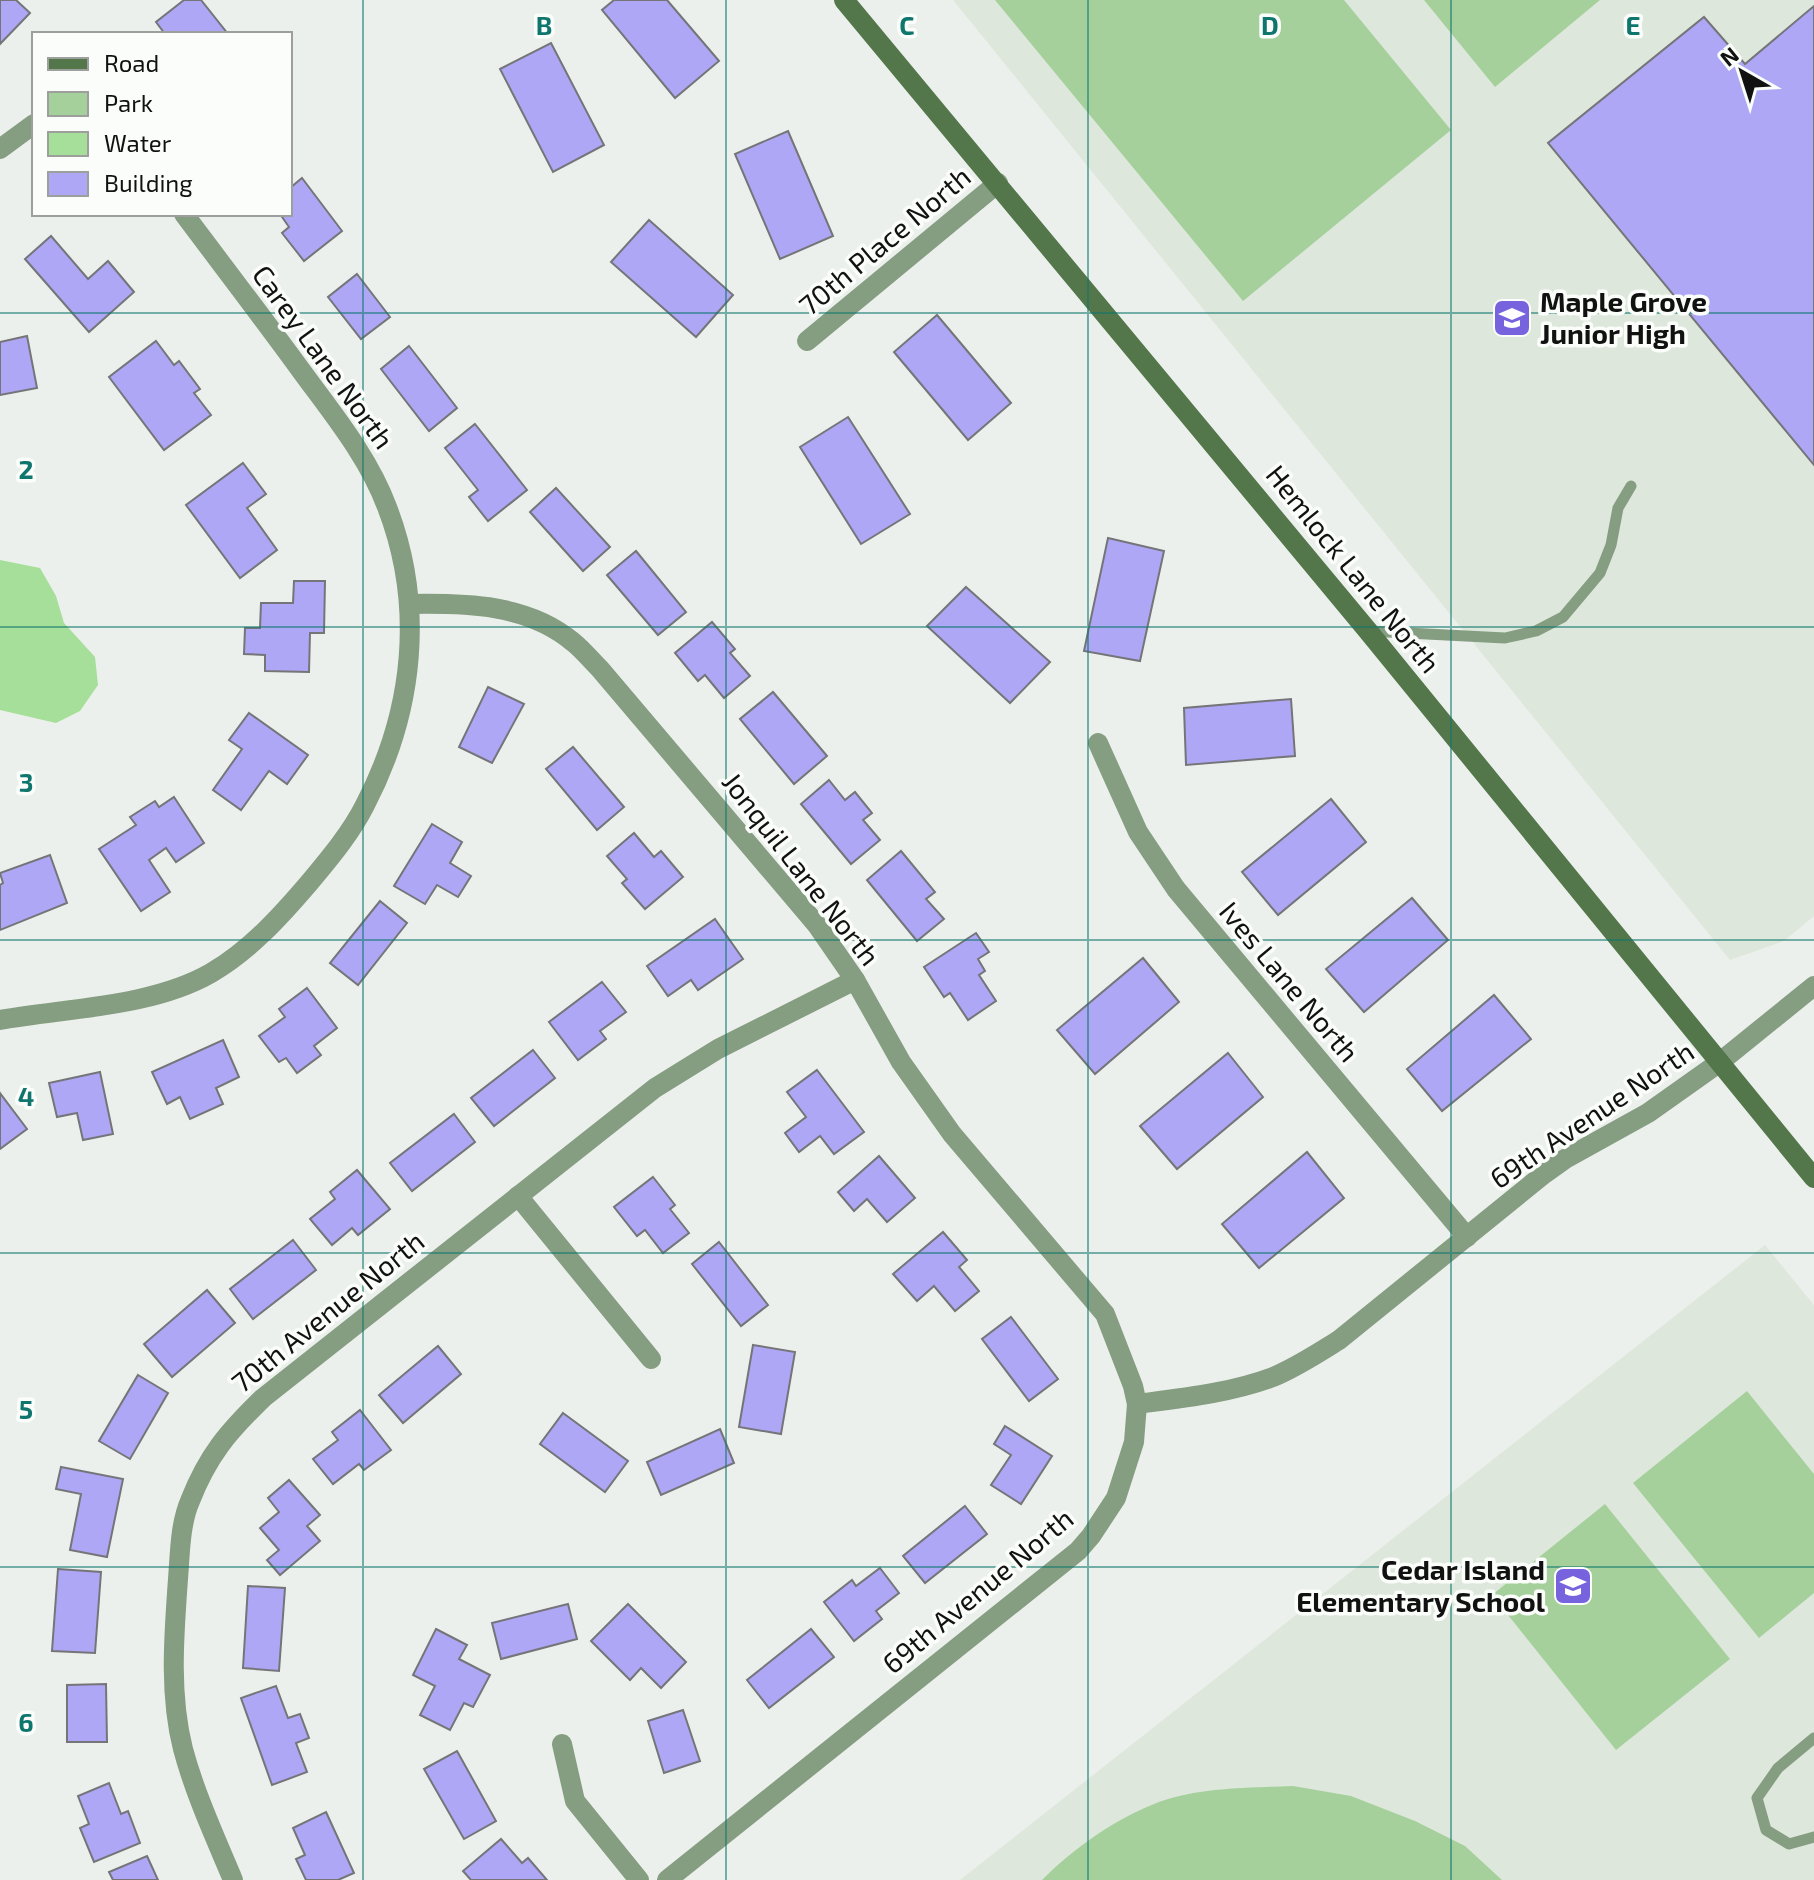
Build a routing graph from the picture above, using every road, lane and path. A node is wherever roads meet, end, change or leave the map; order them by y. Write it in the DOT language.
graph roads {
  1 [pos="844,0"];
  2 [pos="32,125"];
  3 [pos="0,149"];
  4 [pos="998,183"];
  5 [pos="185,216"];
  6 [pos="807,341"];
  7 [pos="1631,486"];
  8 [pos="410,604"];
  9 [pos="1368,631"];
  10 [pos="1098,743"];
  11 [pos="855,980"];
  12 [pos="1814,986"];
  13 [pos="0,1020"];
  14 [pos="1720,1062"];
  15 [pos="1814,1178"];
  16 [pos="518,1196"];
  17 [pos="1467,1237"];
  18 [pos="651,1359"];
  19 [pos="1137,1404"];
  20 [pos="1814,1738"];
  21 [pos="562,1744"];
  22 [pos="1814,1837"];
  23 [pos="233,1880"];
  24 [pos="639,1880"];
  25 [pos="667,1880"];
  1 -- 4 [label="main road, Hemlock Lane North"];
  2 -- 3 [label="street"];
  4 -- 6 [label="street, 70th Place North"];
  4 -- 9 [label="main road, Hemlock Lane North"];
  5 -- 8 [label="street, Carey Lane North"];
  7 -- 9 [label="lane"];
  8 -- 11 [label="street, Jonquil Lane North"];
  8 -- 13 [label="street, Carey Lane North"];
  9 -- 14 [label="main road, Hemlock Lane North"];
  10 -- 17 [label="street, Ives Lane North"];
  11 -- 16 [label="street, 70th Avenue North"];
  11 -- 19 [label="street, Jonquil Lane North"];
  12 -- 14 [label="street, 69th Avenue North"];
  14 -- 15 [label="main road, Hemlock Lane North"];
  14 -- 17 [label="street, 69th Avenue North"];
  16 -- 18 [label="street"];
  16 -- 23 [label="street, 70th Avenue North"];
  17 -- 19 [label="street, 69th Avenue North"];
  19 -- 25 [label="street, 69th Avenue North"];
  20 -- 22 [label="lane"];
  21 -- 24 [label="street"];
}
